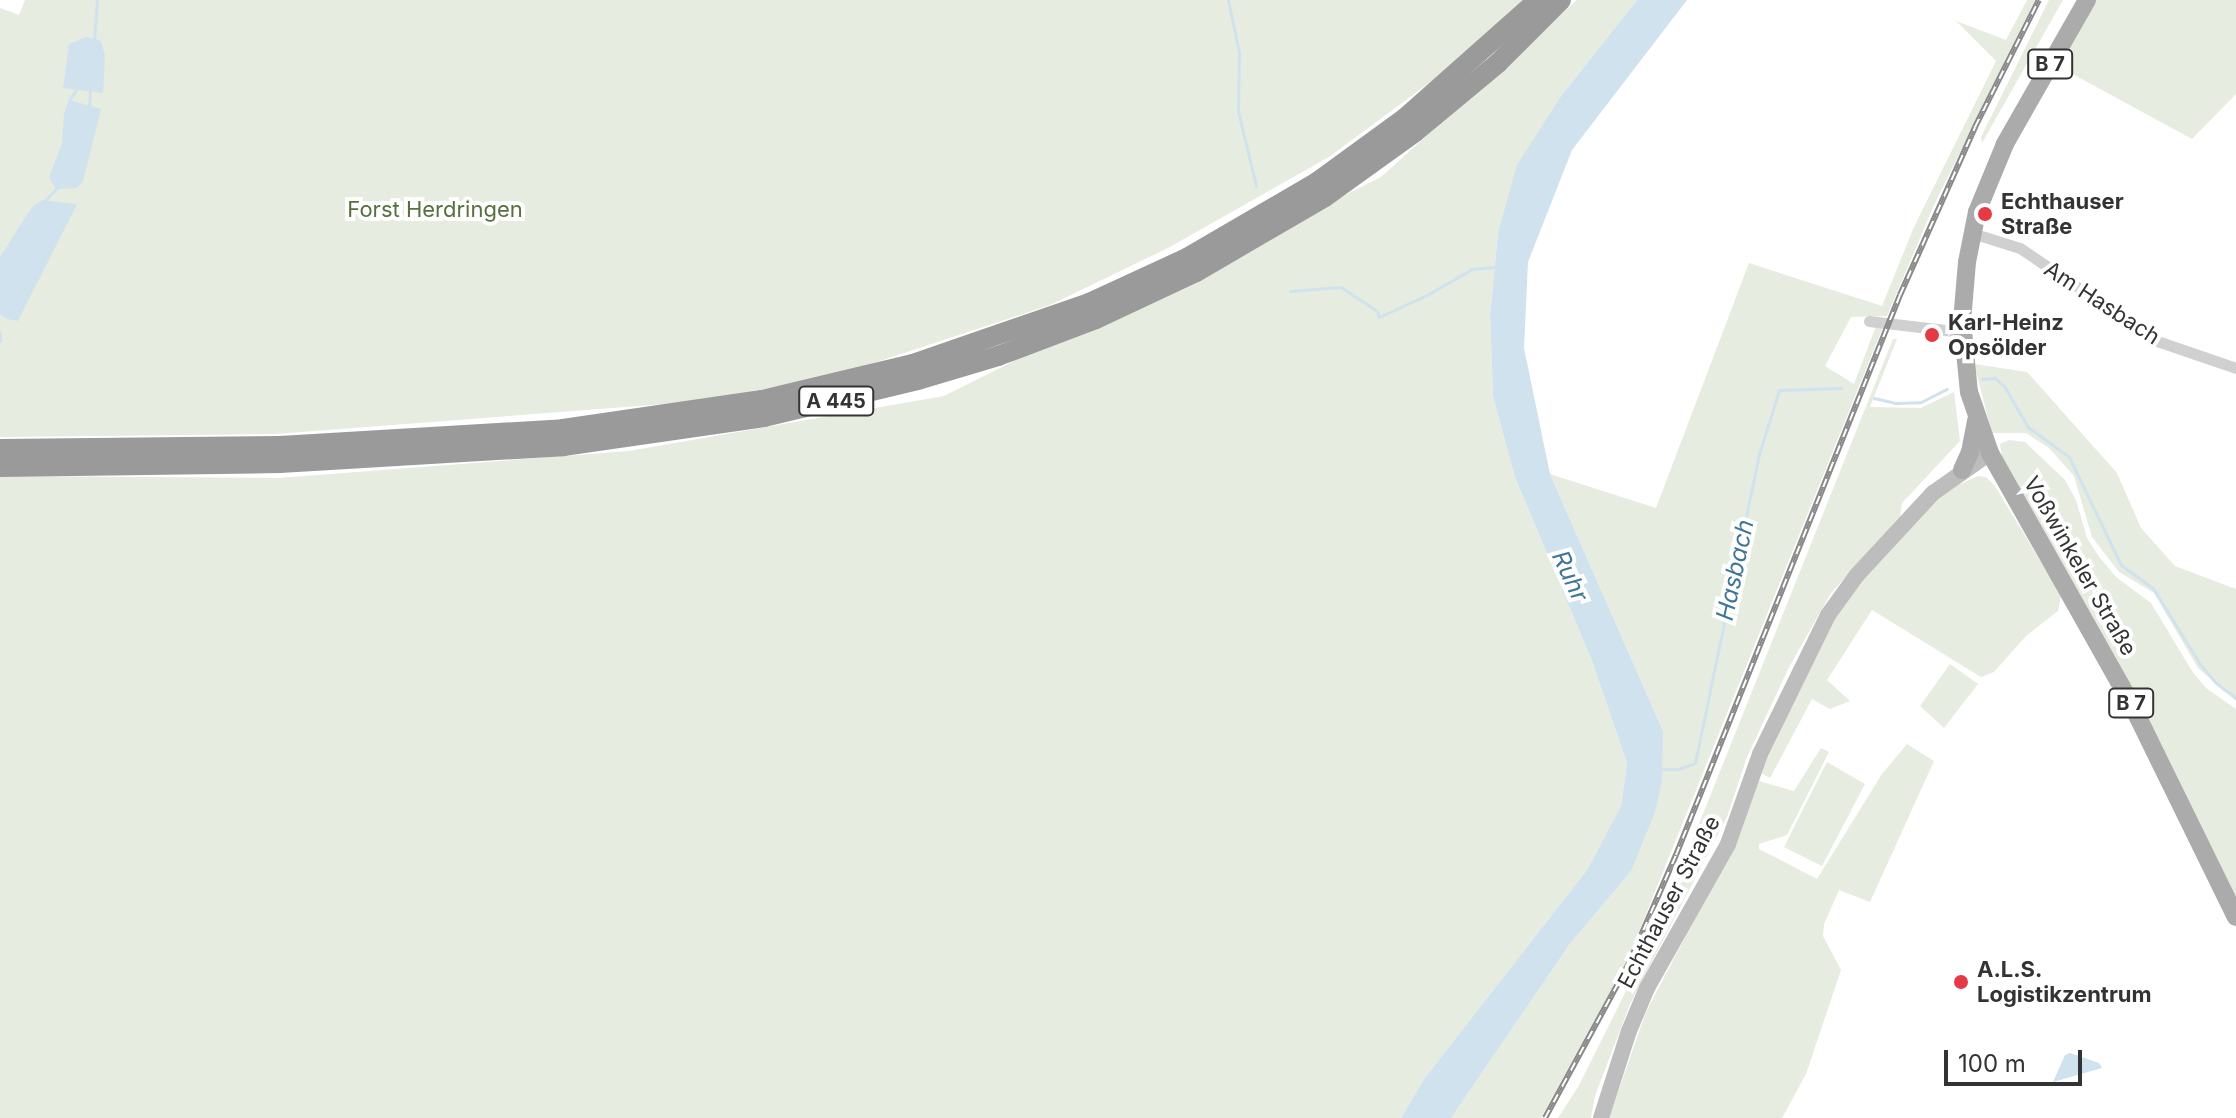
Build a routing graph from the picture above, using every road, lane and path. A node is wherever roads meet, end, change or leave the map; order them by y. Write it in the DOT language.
graph roads {
  1 [pos="1538,0"];
  2 [pos="1561,0"];
  3 [pos="2087,0"];
  4 [pos="1972,233"];
  5 [pos="1869,321"];
  6 [pos="1962,332"];
  7 [pos="2236,368"];
  8 [pos="1976,418"];
  9 [pos="0,449"];
  10 [pos="1990,453"];
  11 [pos="0,467"];
  12 [pos="1962,470"];
  13 [pos="2236,917"];
  14 [pos="1601,1118"];
  1 -- 9 [label="highway, A 445"];
  2 -- 11 [label="highway, A 445"];
  3 -- 4 [label="main road, B 7"];
  4 -- 6 [label="main road, B 7"];
  4 -- 7 [label="street, Am Hasbach"];
  5 -- 6 [label="street"];
  6 -- 8 [label="main road, B 7"];
  8 -- 10 [label="main road, B 7"];
  8 -- 12 [label="main road"];
  10 -- 12 [label="main road, Echthauser Straße"];
  10 -- 13 [label="main road, Voßwinkeler Straße / B 7"];
  12 -- 14 [label="main road, Echthauser Straße"];
}
